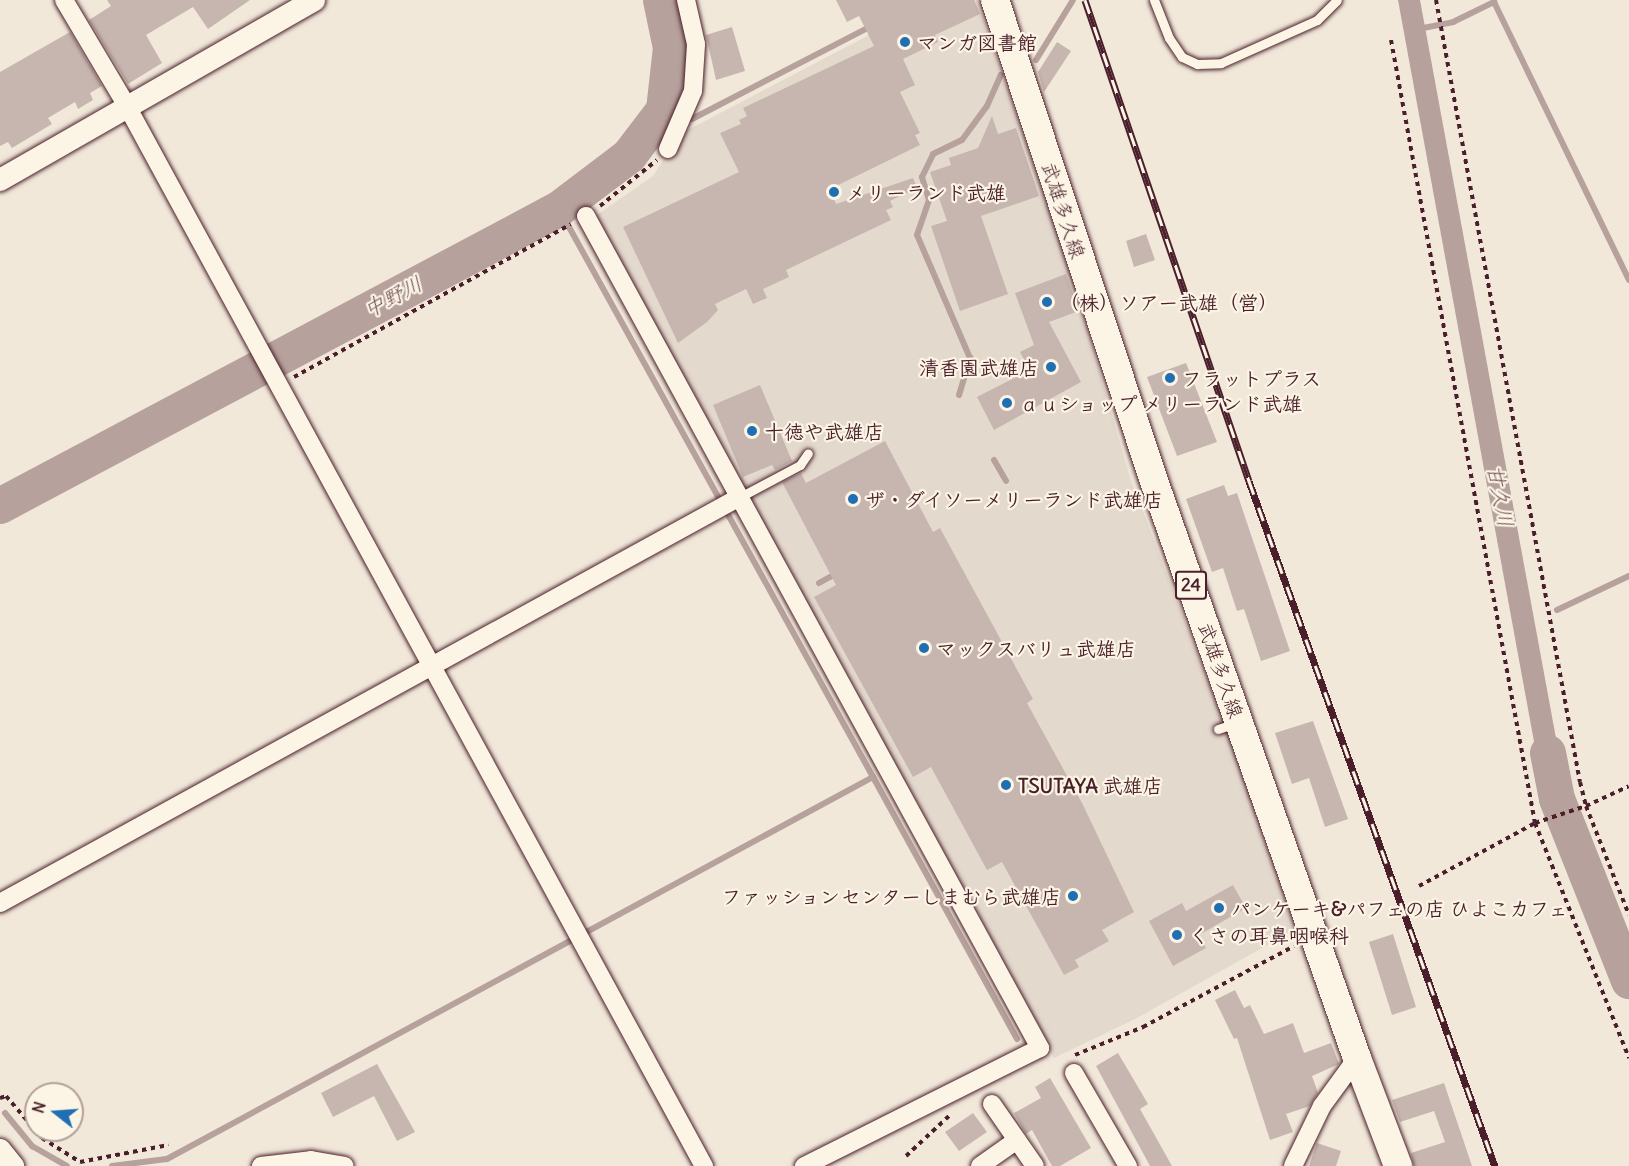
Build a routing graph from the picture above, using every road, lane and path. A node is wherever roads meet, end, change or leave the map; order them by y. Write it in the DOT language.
graph roads {
  1 [pos="64,0"];
  2 [pos="314,0"];
  3 [pos="686,0"];
  4 [pos="995,0"];
  5 [pos="1154,0"];
  6 [pos="1337,0"];
  7 [pos="1436,0"];
  8 [pos="1390,40"];
  9 [pos="128,108"];
  10 [pos="668,149"];
  11 [pos="0,180"];
  12 [pos="586,216"];
  13 [pos="559,230"];
  14 [pos="278,385"];
  15 [pos="808,453"];
  16 [pos="738,498"];
  17 [pos="431,666"];
  18 [pos="1629,786"];
  19 [pos="1586,806"];
  20 [pos="1535,823"];
  21 [pos="1419,886"];
  22 [pos="0,903"];
  23 [pos="1629,915"];
  24 [pos="1315,934"];
  25 [pos="1357,1058"];
  26 [pos="1629,1058"];
  27 [pos="1072,1065"];
  28 [pos="0,1098"];
  29 [pos="992,1104"];
  30 [pos="953,1112"];
  31 [pos="1017,1140"];
  32 [pos="168,1145"];
  33 [pos="0,1150"];
  34 [pos="906,1156"];
  35 [pos="13,1166"];
  36 [pos="261,1166"];
  37 [pos="344,1166"];
  38 [pos="704,1166"];
  39 [pos="804,1166"];
  40 [pos="980,1166"];
  41 [pos="1035,1166"];
  42 [pos="1128,1166"];
  43 [pos="1293,1166"];
  44 [pos="1398,1166"];
  1 -- 9 [label="street"];
  2 -- 9 [label="street"];
  3 -- 10 [label="street"];
  4 -- 24 [label="main road, 武雄多久線 / 24"];
  5 -- 6 [label="lane"];
  7 -- 19 [label="path"];
  8 -- 20 [label="path"];
  9 -- 11 [label="street"];
  9 -- 14 [label="street"];
  10 -- 12 [label="path"];
  12 -- 16 [label="street"];
  13 -- 14 [label="path"];
  14 -- 17 [label="street"];
  15 -- 16 [label="lane"];
  16 -- 17 [label="street"];
  16 -- 39 [label="street"];
  17 -- 22 [label="street"];
  17 -- 38 [label="street"];
  18 -- 19 [label="path"];
  19 -- 20 [label="path"];
  19 -- 23 [label="path"];
  20 -- 21 [label="path"];
  20 -- 26 [label="path"];
  24 -- 25 [label="main road, 武雄多久線 / 24"];
  24 -- 27 [label="path"];
  25 -- 43 [label="street"];
  25 -- 44 [label="main road, 武雄多久線 / 24"];
  27 -- 42 [label="street"];
  28 -- 32 [label="path"];
  29 -- 31 [label="street"];
  30 -- 34 [label="path"];
  31 -- 40 [label="street"];
  31 -- 41 [label="street"];
  33 -- 35 [label="street"];
  36 -- 37 [label="street"];
}
